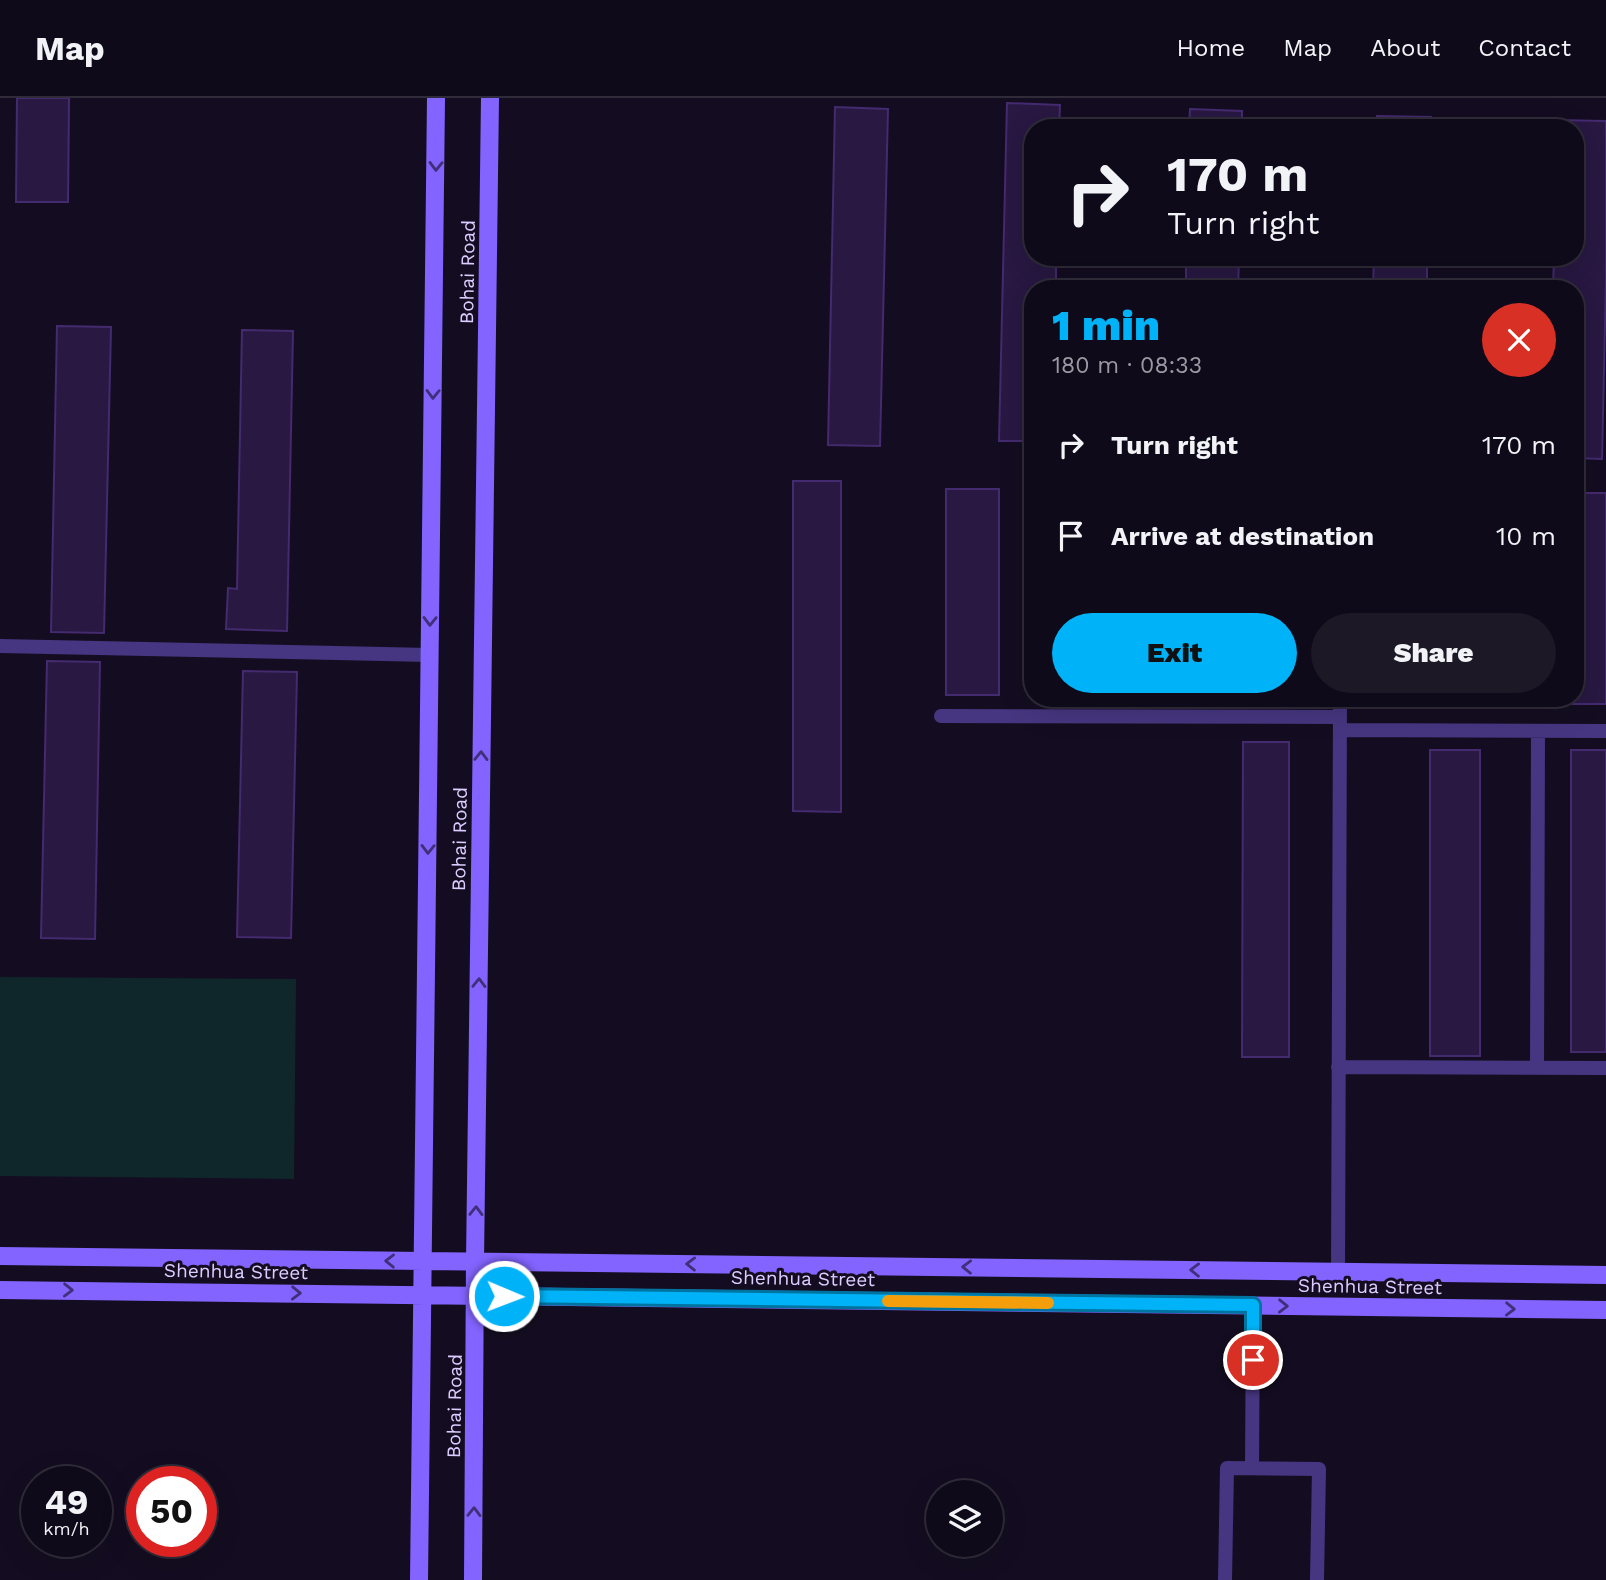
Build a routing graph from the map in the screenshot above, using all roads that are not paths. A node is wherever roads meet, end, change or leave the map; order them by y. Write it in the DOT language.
graph roads {
  1 [pos="436,98"];
  2 [pos="490,98"];
  3 [pos="0,646"];
  4 [pos="430,655"];
  5 [pos="1340,707"];
  6 [pos="941,716"];
  7 [pos="1340,724"];
  8 [pos="1538,731"];
  9 [pos="1606,732"];
  10 [pos="1338,1067"];
  11 [pos="1536,1068"];
  12 [pos="1606,1068"];
  13 [pos="0,1256"];
  14 [pos="423,1261"];
  15 [pos="475,1261"];
  16 [pos="1338,1272"];
  17 [pos="1606,1275"];
  18 [pos="0,1290"];
  19 [pos="423,1295"];
  20 [pos="476,1295"];
  21 [pos="1253,1305"];
  22 [pos="1606,1310"];
  23 [pos="1252,1468"];
  24 [pos="419,1580"];
  25 [pos="473,1580"];
  26 [pos="1226,1580"];
  27 [pos="1317,1580"];
  1 -- 4 [label="main road, Bohai Road, one-way"];
  15 -- 2 [label="main road, Bohai Road, one-way"];
  3 -- 4 [label="lane"];
  4 -- 14 [label="main road, Bohai Road, one-way"];
  5 -- 7 [label="lane"];
  6 -- 7 [label="lane"];
  7 -- 8 [label="lane"];
  7 -- 10 [label="lane"];
  8 -- 9 [label="lane"];
  8 -- 11 [label="lane"];
  10 -- 11 [label="lane"];
  10 -- 16 [label="lane"];
  11 -- 12 [label="lane"];
  14 -- 13 [label="main road, Shenhua Street, one-way"];
  14 -- 15 [label="main road, Shenhua Street"];
  14 -- 19 [label="main road, Bohai Road"];
  16 -- 15 [label="main road, Shenhua Street, one-way"];
  15 -- 20 [label="main road, Bohai Road"];
  16 -- 17 [label="main road, Shenhua Street"];
  18 -- 19 [label="main road, Shenhua Street, one-way"];
  19 -- 20 [label="main road, Shenhua Street"];
  19 -- 24 [label="main road, Bohai Road"];
  20 -- 21 [label="main road, Shenhua Street"];
  25 -- 20 [label="main road, Bohai Road, one-way"];
  21 -- 22 [label="main road, Shenhua Street, one-way"];
  21 -- 23 [label="lane"];
  23 -- 26 [label="lane"];
  23 -- 27 [label="lane"];
}
